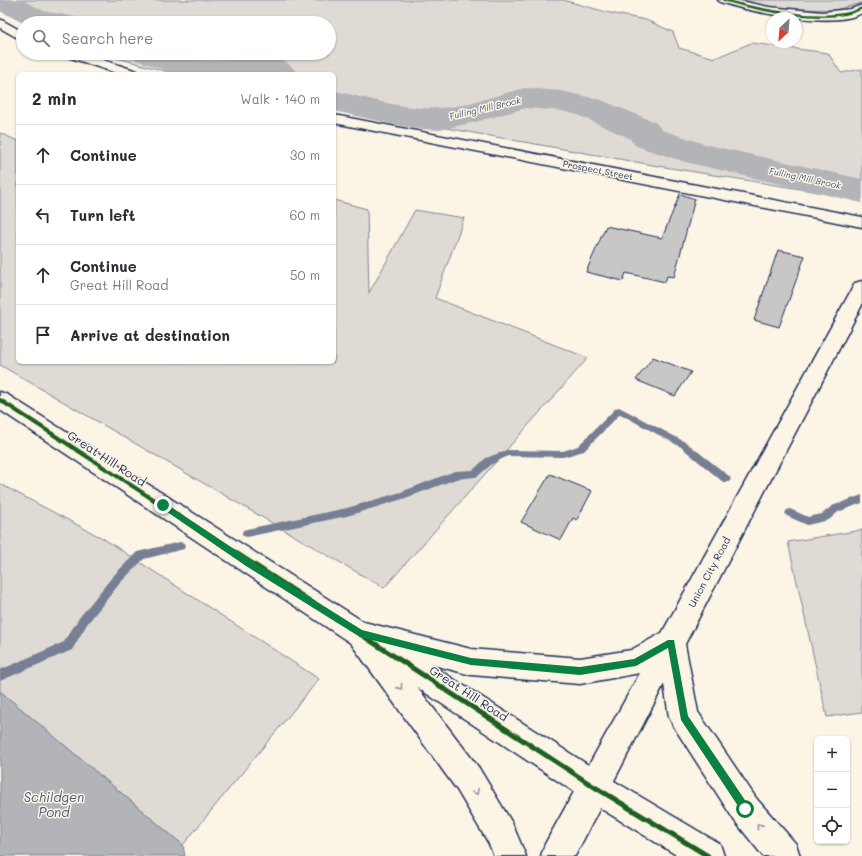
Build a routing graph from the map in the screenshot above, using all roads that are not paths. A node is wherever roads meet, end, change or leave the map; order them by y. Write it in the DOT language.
graph roads {
  1 [pos="724,0"];
  2 [pos="862,8"];
  3 [pos="0,23"];
  4 [pos="16,33"];
  5 [pos="90,60"];
  6 [pos="126,72"];
  7 [pos="336,119"];
  8 [pos="862,222"];
  9 [pos="862,287"];
  10 [pos="0,400"];
  11 [pos="360,633"];
  12 [pos="671,642"];
  13 [pos="593,786"];
  14 [pos="510,856"];
  15 [pos="557,856"];
  16 [pos="708,856"];
  17 [pos="784,856"];
  1 -- 2 [label="main road"];
  3 -- 4 [label="main road"];
  5 -- 6 [label="main road"];
  7 -- 8 [label="main road, Prospect Street"];
  9 -- 12 [label="main road, Union City Road"];
  10 -- 11 [label="main road, Great Hill Road"];
  11 -- 12 [label="main road"];
  11 -- 13 [label="main road, Great Hill Road"];
  11 -- 14 [label="main road, one-way"];
  12 -- 13 [label="main road, Union City Road"];
  17 -- 12 [label="main road, one-way"];
  13 -- 15 [label="main road, Union City Road"];
  13 -- 16 [label="main road, Great Hill Road"];
}
